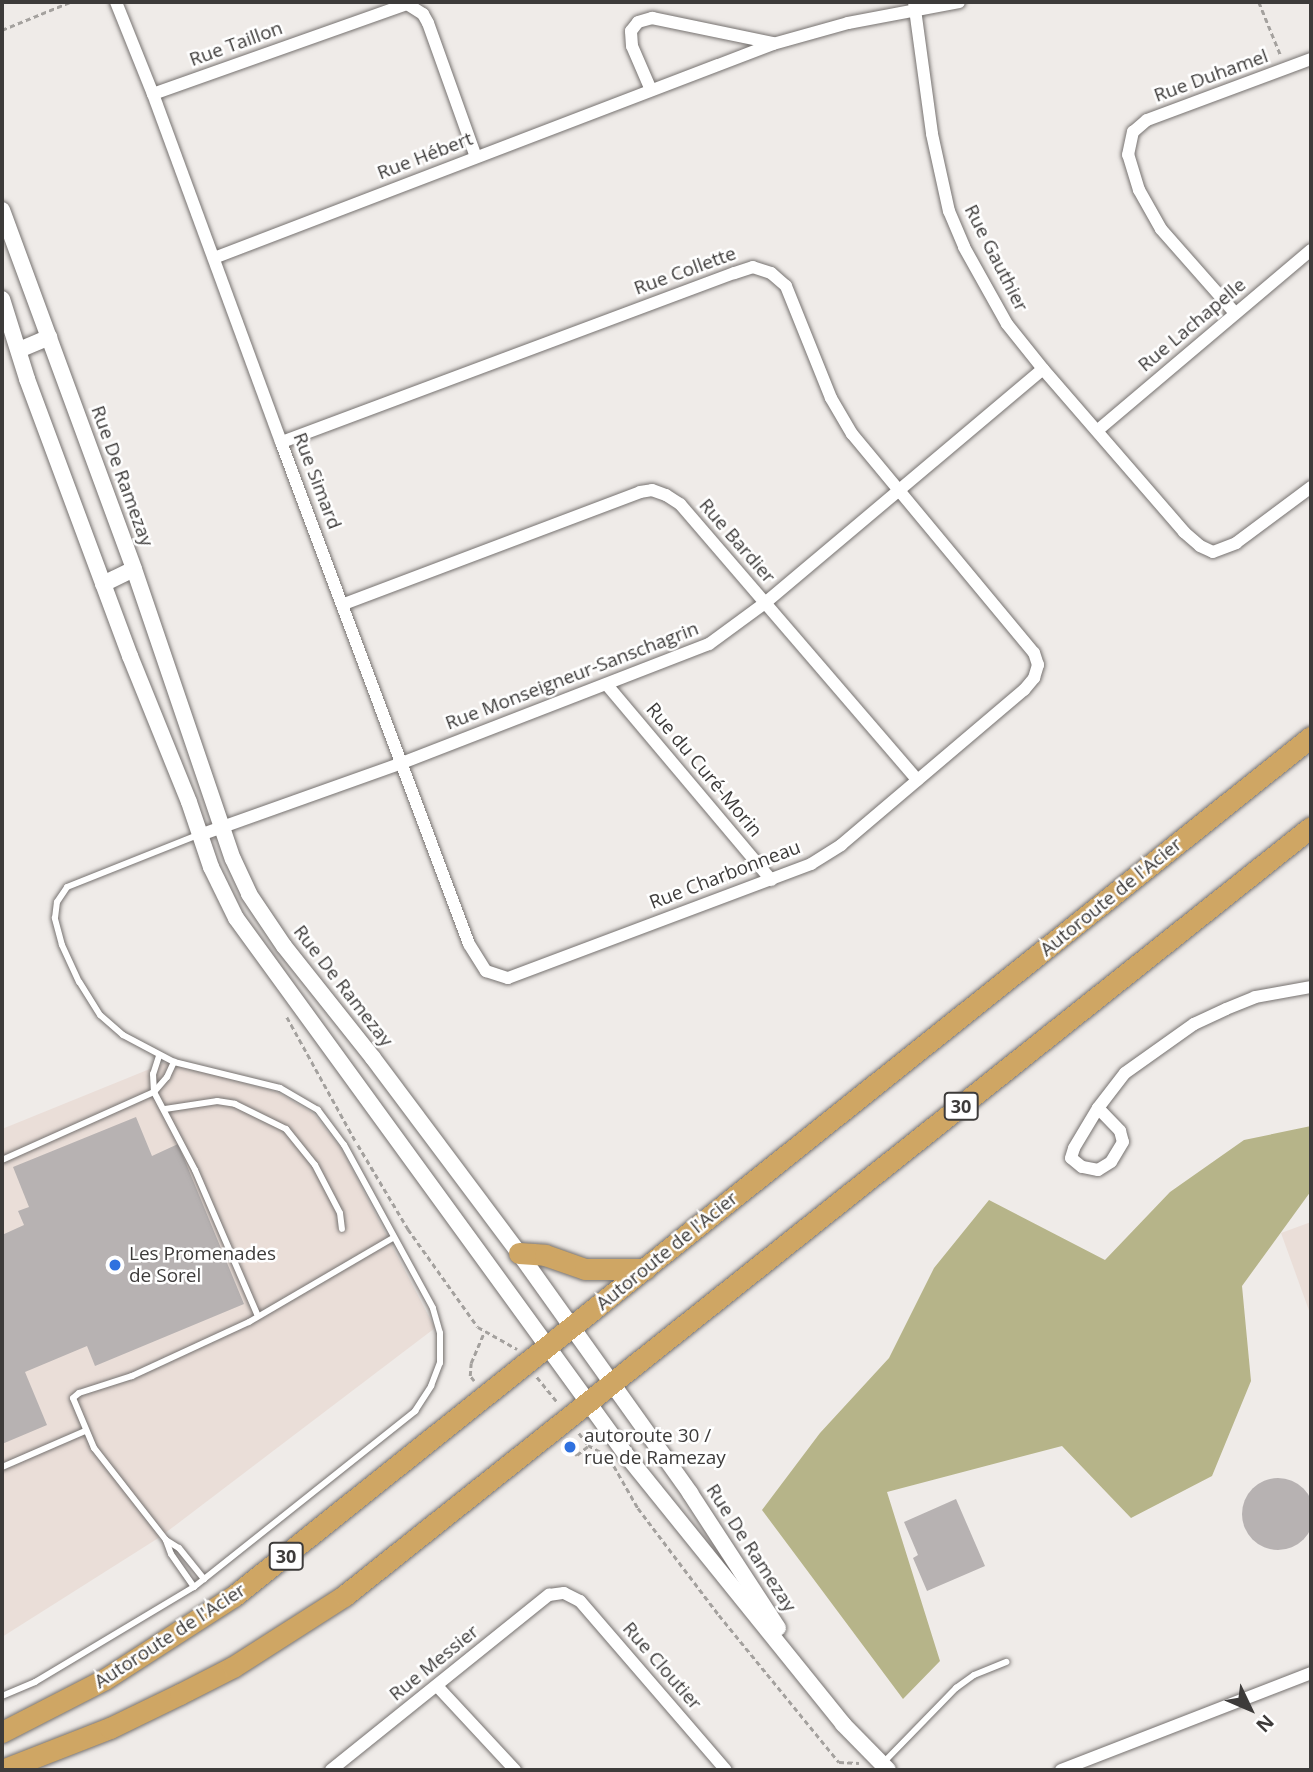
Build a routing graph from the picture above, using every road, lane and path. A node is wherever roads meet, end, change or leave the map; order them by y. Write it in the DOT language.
graph roads {
  1 [pos="70,2"];
  2 [pos="116,2"];
  3 [pos="959,2"];
  4 [pos="1259,2"];
  5 [pos="914,6"];
  6 [pos="2,30"];
  7 [pos="773,44"];
  8 [pos="1311,59"];
  9 [pos="1286,69"];
  10 [pos="651,90"];
  11 [pos="153,94"];
  12 [pos="475,157"];
  13 [pos="2,210"];
  14 [pos="1311,250"];
  15 [pos="214,258"];
  16 [pos="2,299"];
  17 [pos="1235,313"];
  18 [pos="49,337"];
  19 [pos="19,350"];
  20 [pos="1043,369"];
  21 [pos="1098,430"];
  22 [pos="281,442"];
  23 [pos="1311,487"];
  24 [pos="898,491"];
  25 [pos="134,569"];
  26 [pos="103,584"];
  27 [pos="765,603"];
  28 [pos="344,604"];
  29 [pos="1038,665"];
  30 [pos="607,685"];
  31 [pos="1311,737"];
  32 [pos="402,763"];
  33 [pos="917,780"];
  34 [pos="222,826"];
  35 [pos="1311,827"];
  36 [pos="200,835"];
  37 [pos="771,880"];
  38 [pos="485,971"];
  39 [pos="1311,987"];
  40 [pos="287,1016"];
  41 [pos="159,1056"];
  42 [pos="174,1062"];
  43 [pos="154,1092"];
  44 [pos="1098,1108"];
  45 [pos="165,1109"];
  46 [pos="2,1160"];
  47 [pos="342,1229"];
  48 [pos="393,1238"];
  49 [pos="519,1253"];
  50 [pos="645,1269"];
  51 [pos="258,1316"];
  52 [pos="571,1328"];
  53 [pos="484,1332"];
  54 [pos="548,1346"];
  55 [pos="517,1350"];
  56 [pos="536,1375"];
  57 [pos="476,1384"];
  58 [pos="611,1385"];
  59 [pos="557,1402"];
  60 [pos="588,1403"];
  61 [pos="85,1431"];
  62 [pos="582,1437"];
  63 [pos="588,1445"];
  64 [pos="570,1447"];
  65 [pos="2,1467"];
  66 [pos="166,1540"];
  67 [pos="204,1579"];
  68 [pos="194,1587"];
  69 [pos="564,1593"];
  70 [pos="1007,1662"];
  71 [pos="1311,1673"];
  72 [pos="437,1686"];
  73 [pos="2,1696"];
  74 [pos="824,1698"];
  75 [pos="2,1732"];
  76 [pos="839,1762"];
  77 [pos="885,1768"];
  78 [pos="2,1770"];
  79 [pos="331,1770"];
  80 [pos="515,1770"];
  81 [pos="726,1770"];
  82 [pos="1061,1770"];
  1 -- 6 [label="path"];
  2 -- 11 [label="street, Rue Simard"];
  3 -- 5 [label="street, Rue Hébert"];
  4 -- 9 [label="path"];
  5 -- 7 [label="street, Rue Hébert"];
  5 -- 20 [label="street, Rue Gauthier"];
  7 -- 10 [label="street, Rue Hébert"];
  7 -- 10 [label="street, Rue Hébert"];
  8 -- 9 [label="street, Rue Duhamel"];
  9 -- 17 [label="street, Rue Duhamel"];
  10 -- 12 [label="street, Rue Hébert"];
  11 -- 12 [label="street, Rue Taillon"];
  11 -- 15 [label="street, Rue Simard"];
  12 -- 15 [label="street, Rue Hébert"];
  13 -- 18 [label="street, Rue De Ramezay"];
  14 -- 17 [label="street, Rue Lachapelle"];
  15 -- 22 [label="street, Rue Simard"];
  16 -- 19 [label="street, Rue De Ramezay"];
  17 -- 21 [label="street, Rue Lachapelle"];
  18 -- 19 [label="street"];
  18 -- 25 [label="street, Rue De Ramezay"];
  19 -- 26 [label="street, Rue De Ramezay"];
  20 -- 21 [label="street, Rue Gauthier"];
  20 -- 24 [label="street, Rue Monseigneur-Sanschagrin"];
  21 -- 23 [label="street, Rue Gauthier"];
  22 -- 24 [label="street, Rue Collette"];
  22 -- 28 [label="street, Rue Simard"];
  24 -- 27 [label="street, Rue Monseigneur-Sanschagrin"];
  24 -- 29 [label="street, Rue Collette"];
  25 -- 26 [label="street"];
  25 -- 34 [label="street, Rue De Ramezay"];
  26 -- 36 [label="street, Rue De Ramezay"];
  27 -- 28 [label="street, Rue Bardier"];
  27 -- 30 [label="street, Rue Monseigneur-Sanschagrin"];
  27 -- 33 [label="street, Rue Bardier"];
  28 -- 32 [label="street, Rue Simard"];
  29 -- 33 [label="street, Rue Charbonneau"];
  30 -- 32 [label="street, Rue Monseigneur-Sanschagrin"];
  30 -- 37 [label="street, Rue du Curé-Morin"];
  31 -- 50 [label="highway, Autoroute de l'Acier / 30"];
  32 -- 34 [label="street, Rue Monseigneur-Sanschagrin"];
  32 -- 38 [label="street, Rue Simard"];
  33 -- 37 [label="street, Rue Charbonneau"];
  34 -- 36 [label="street, Rue Monseigneur-Sanschagrin"];
  34 -- 49 [label="street, Rue De Ramezay"];
  35 -- 58 [label="highway, 30"];
  36 -- 41 [label="lane"];
  36 -- 54 [label="street, Rue De Ramezay"];
  37 -- 38 [label="street, Rue Charbonneau"];
  39 -- 44 [label="street"];
  40 -- 53 [label="path"];
  41 -- 42 [label="lane"];
  41 -- 43 [label="lane"];
  42 -- 43 [label="lane"];
  42 -- 48 [label="lane"];
  43 -- 45 [label="lane"];
  43 -- 46 [label="lane"];
  44 -- 44 [label="street"];
  45 -- 47 [label="lane"];
  45 -- 51 [label="lane"];
  48 -- 51 [label="lane"];
  48 -- 67 [label="lane"];
  49 -- 50 [label="highway"];
  49 -- 52 [label="street, Rue De Ramezay"];
  50 -- 52 [label="highway, Autoroute de l'Acier / 30"];
  51 -- 61 [label="lane"];
  52 -- 54 [label="highway, Autoroute de l'Acier / 30"];
  52 -- 58 [label="street, Rue De Ramezay"];
  53 -- 55 [label="path"];
  53 -- 57 [label="path"];
  54 -- 60 [label="street, Rue De Ramezay"];
  54 -- 75 [label="highway, Autoroute de l'Acier / 30"];
  56 -- 59 [label="path"];
  58 -- 60 [label="highway, 30"];
  58 -- 74 [label="street, Rue De Ramezay"];
  60 -- 74 [label="street, Rue De Ramezay"];
  60 -- 78 [label="highway, 30"];
  61 -- 65 [label="lane"];
  61 -- 66 [label="lane"];
  62 -- 63 [label="path"];
  63 -- 64 [label="path"];
  63 -- 76 [label="path"];
  66 -- 67 [label="lane"];
  66 -- 68 [label="lane"];
  67 -- 68 [label="lane"];
  68 -- 73 [label="lane"];
  69 -- 72 [label="street, Rue Messier"];
  69 -- 81 [label="street, Rue Cloutier"];
  70 -- 77 [label="lane"];
  71 -- 82 [label="street"];
  72 -- 79 [label="street, Rue Messier"];
  72 -- 80 [label="street"];
  74 -- 77 [label="street, Rue De Ramezay"];
}
